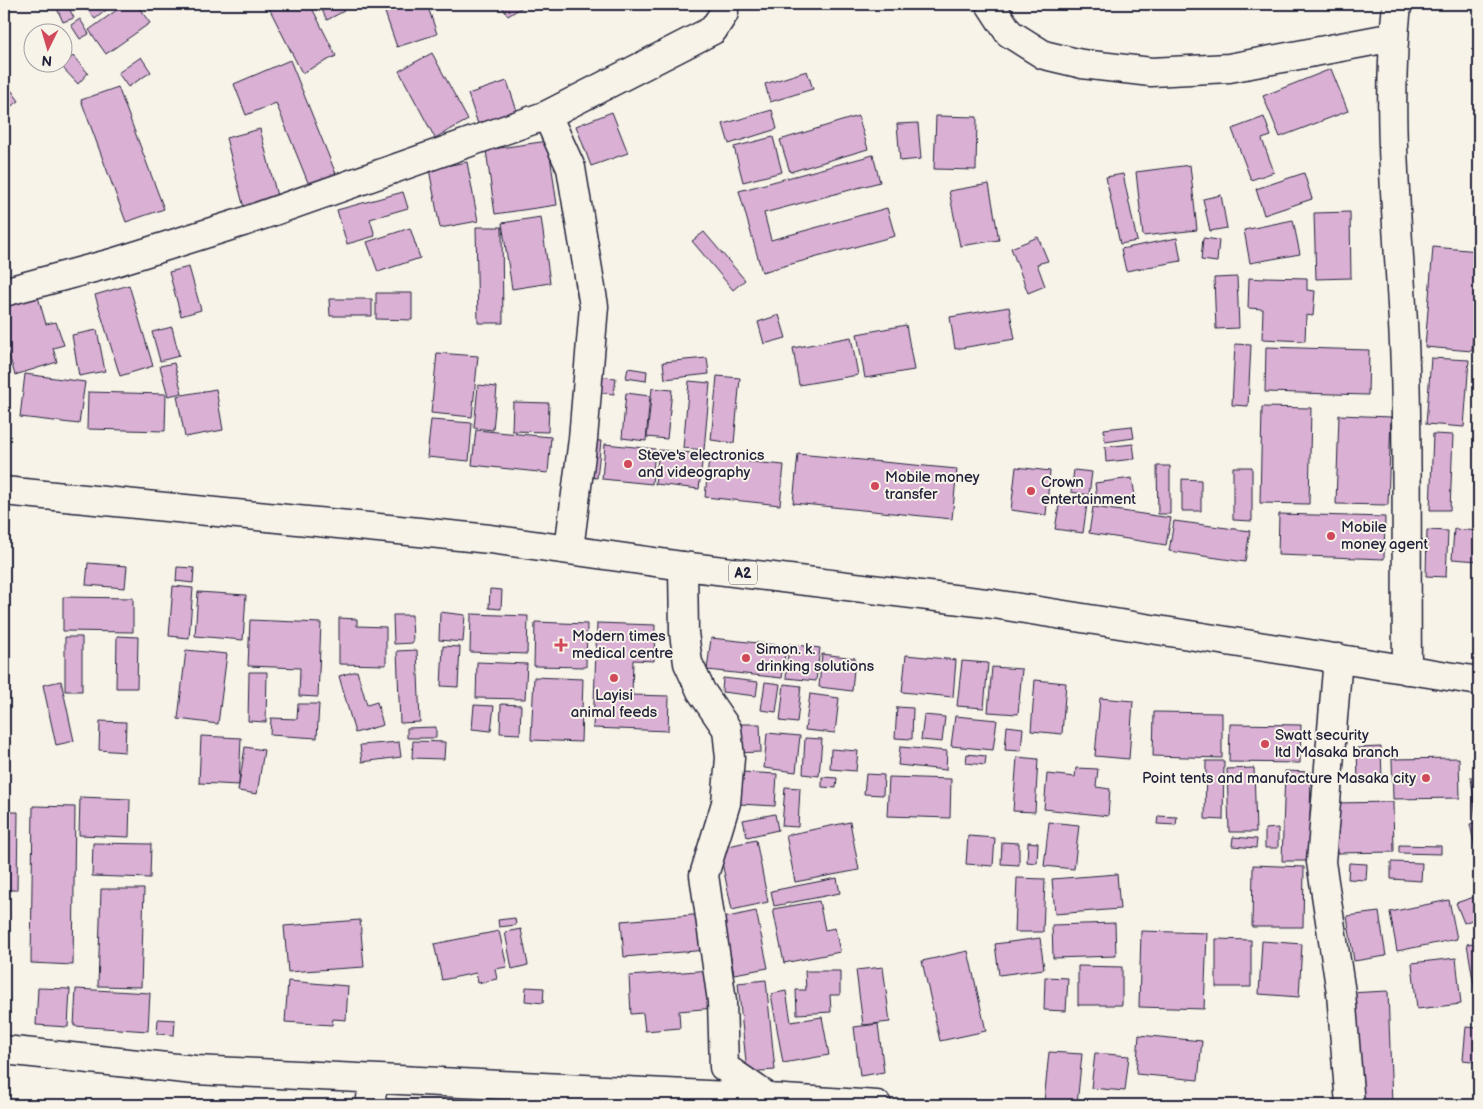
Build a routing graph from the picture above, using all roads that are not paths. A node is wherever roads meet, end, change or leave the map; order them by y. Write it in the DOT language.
graph roads {
  1 [pos="723,4"];
  2 [pos="990,4"];
  3 [pos="1397,4"];
  4 [pos="1394,37"];
  5 [pos="547,115"];
  6 [pos="4,292"];
  7 [pos="5,488"];
  8 [pos="569,549"];
  9 [pos="683,566"];
  10 [pos="1338,658"];
  11 [pos="1407,670"];
  12 [pos="1479,681"];
  13 [pos="4,1050"];
  14 [pos="372,1092"];
  15 [pos="769,1098"];
  16 [pos="877,1105"];
  17 [pos="1350,1105"];
  1 -- 5 [label="main road"];
  2 -- 4 [label="main road"];
  3 -- 4 [label="main road"];
  4 -- 11 [label="main road"];
  5 -- 6 [label="main road"];
  5 -- 8 [label="main road"];
  7 -- 8 [label="main road, A2"];
  8 -- 9 [label="main road, A2"];
  9 -- 10 [label="main road, A2"];
  9 -- 15 [label="main road"];
  10 -- 11 [label="main road, A2"];
  10 -- 17 [label="main road"];
  11 -- 12 [label="main road, A2"];
  13 -- 14 [label="main road"];
  14 -- 15 [label="main road"];
  15 -- 16 [label="main road"];
}
